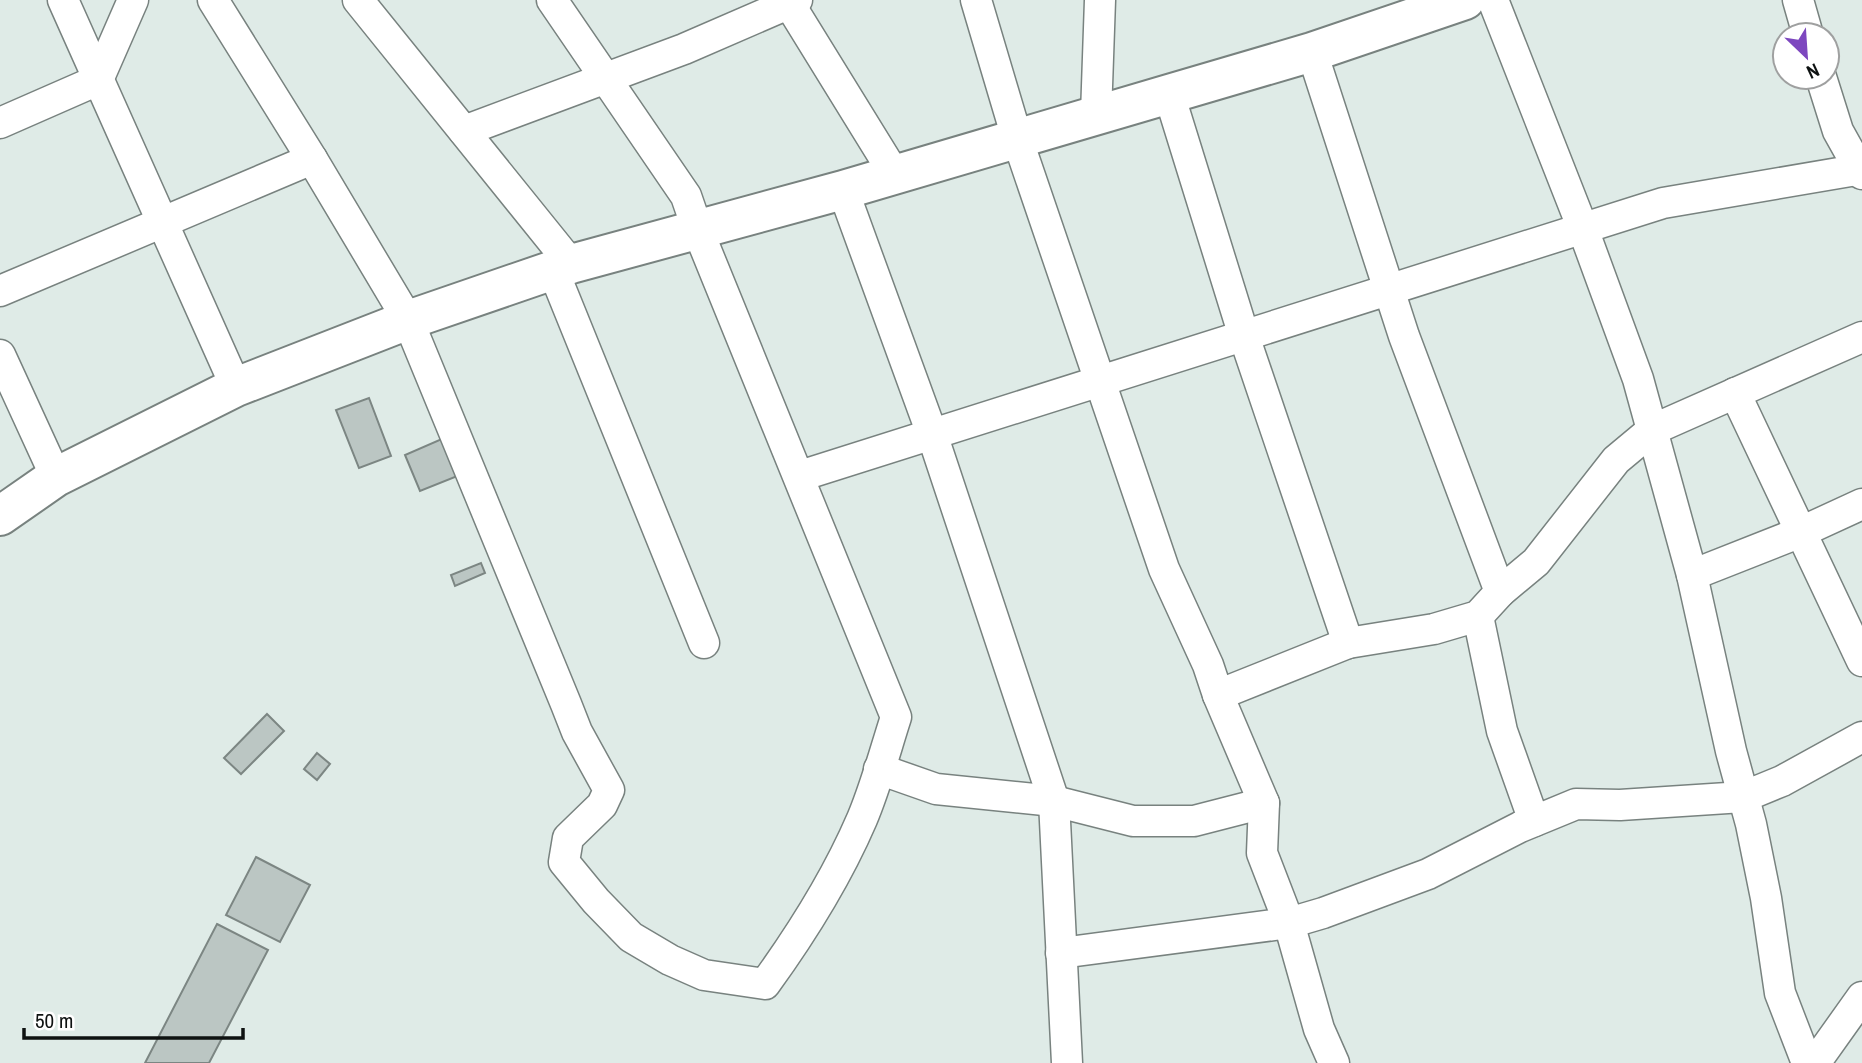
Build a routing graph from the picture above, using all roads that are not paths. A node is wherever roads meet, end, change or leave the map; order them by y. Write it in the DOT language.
graph roads {
  1 [pos="63,0"];
  2 [pos="132,0"];
  3 [pos="213,0"];
  4 [pos="358,0"];
  5 [pos="552,0"];
  6 [pos="976,0"];
  7 [pos="1100,0"];
  8 [pos="1493,0"];
  9 [pos="1798,0"];
  10 [pos="791,1"];
  11 [pos="1458,1"];
  12 [pos="1804,21"];
  13 [pos="1311,52"];
  14 [pos="605,77"];
  15 [pos="98,80"];
  16 [pos="1825,91"];
  17 [pos="1169,94"];
  18 [pos="1096,115"];
  19 [pos="0,123"];
  20 [pos="464,131"];
  21 [pos="1017,138"];
  22 [pos="312,159"];
  23 [pos="1861,171"];
  24 [pos="895,174"];
  25 [pos="843,190"];
  26 [pos="162,223"];
  27 [pos="697,228"];
  28 [pos="1583,229"];
  29 [pos="562,267"];
  30 [pos="1390,290"];
  31 [pos="0,291"];
  32 [pos="408,320"];
  33 [pos="1244,336"];
  34 [pos="1862,337"];
  35 [pos="0,355"];
  36 [pos="1101,381"];
  37 [pos="236,387"];
  38 [pos="1735,393"];
  39 [pos="1652,430"];
  40 [pos="932,434"];
  41 [pos="800,476"];
  42 [pos="56,477"];
  43 [pos="1862,504"];
  44 [pos="0,516"];
  45 [pos="1801,532"];
  46 [pos="1692,575"];
  47 [pos="1500,592"];
  48 [pos="1479,616"];
  49 [pos="704,643"];
  50 [pos="1348,643"];
  51 [pos="1862,661"];
  52 [pos="1218,695"];
  53 [pos="1862,737"];
  54 [pos="879,769"];
  55 [pos="1743,797"];
  56 [pos="1054,801"];
  57 [pos="1264,803"];
  58 [pos="1534,821"];
  59 [pos="1289,923"];
  60 [pos="1061,953"];
  61 [pos="1862,997"];
  62 [pos="1067,1063"];
  63 [pos="1334,1063"];
  64 [pos="1807,1063"];
  65 [pos="1815,1063"];
  1 -- 15 [label="street"];
  2 -- 15 [label="street"];
  3 -- 22 [label="street"];
  4 -- 20 [label="street"];
  5 -- 14 [label="street"];
  6 -- 21 [label="street"];
  7 -- 18 [label="street"];
  8 -- 28 [label="street"];
  9 -- 12 [label="street"];
  10 -- 14 [label="street"];
  10 -- 24 [label="street"];
  11 -- 13 [label="main road"];
  13 -- 17 [label="main road"];
  13 -- 30 [label="street"];
  14 -- 20 [label="street"];
  14 -- 27 [label="street"];
  15 -- 19 [label="street"];
  15 -- 26 [label="street"];
  16 -- 23 [label="street"];
  17 -- 18 [label="main road"];
  17 -- 33 [label="street"];
  18 -- 21 [label="main road"];
  20 -- 29 [label="street"];
  21 -- 24 [label="main road"];
  21 -- 36 [label="street"];
  22 -- 26 [label="street"];
  22 -- 32 [label="street"];
  23 -- 28 [label="street"];
  24 -- 25 [label="main road"];
  25 -- 27 [label="main road"];
  25 -- 40 [label="street"];
  26 -- 31 [label="street"];
  26 -- 37 [label="street"];
  27 -- 29 [label="main road"];
  27 -- 41 [label="street"];
  28 -- 30 [label="street"];
  28 -- 39 [label="street"];
  29 -- 32 [label="main road"];
  29 -- 49 [label="street"];
  30 -- 33 [label="street"];
  30 -- 47 [label="street"];
  32 -- 37 [label="main road"];
  32 -- 54 [label="street"];
  33 -- 36 [label="street"];
  33 -- 50 [label="street"];
  34 -- 38 [label="street"];
  35 -- 42 [label="street"];
  36 -- 40 [label="street"];
  36 -- 52 [label="street"];
  37 -- 42 [label="main road"];
  38 -- 39 [label="street"];
  38 -- 45 [label="street"];
  39 -- 46 [label="street"];
  39 -- 47 [label="street"];
  40 -- 41 [label="street"];
  40 -- 56 [label="street"];
  41 -- 54 [label="street"];
  42 -- 44 [label="main road"];
  43 -- 45 [label="street"];
  45 -- 46 [label="street"];
  45 -- 51 [label="street"];
  46 -- 55 [label="street"];
  47 -- 48 [label="street"];
  48 -- 50 [label="street"];
  48 -- 58 [label="street"];
  50 -- 52 [label="street"];
  52 -- 57 [label="street"];
  53 -- 55 [label="street"];
  54 -- 56 [label="street"];
  55 -- 58 [label="street"];
  55 -- 64 [label="street"];
  56 -- 57 [label="street"];
  56 -- 60 [label="street"];
  57 -- 59 [label="street"];
  58 -- 59 [label="street"];
  59 -- 60 [label="street"];
  59 -- 63 [label="street"];
  60 -- 62 [label="street"];
  61 -- 65 [label="street"];
}
